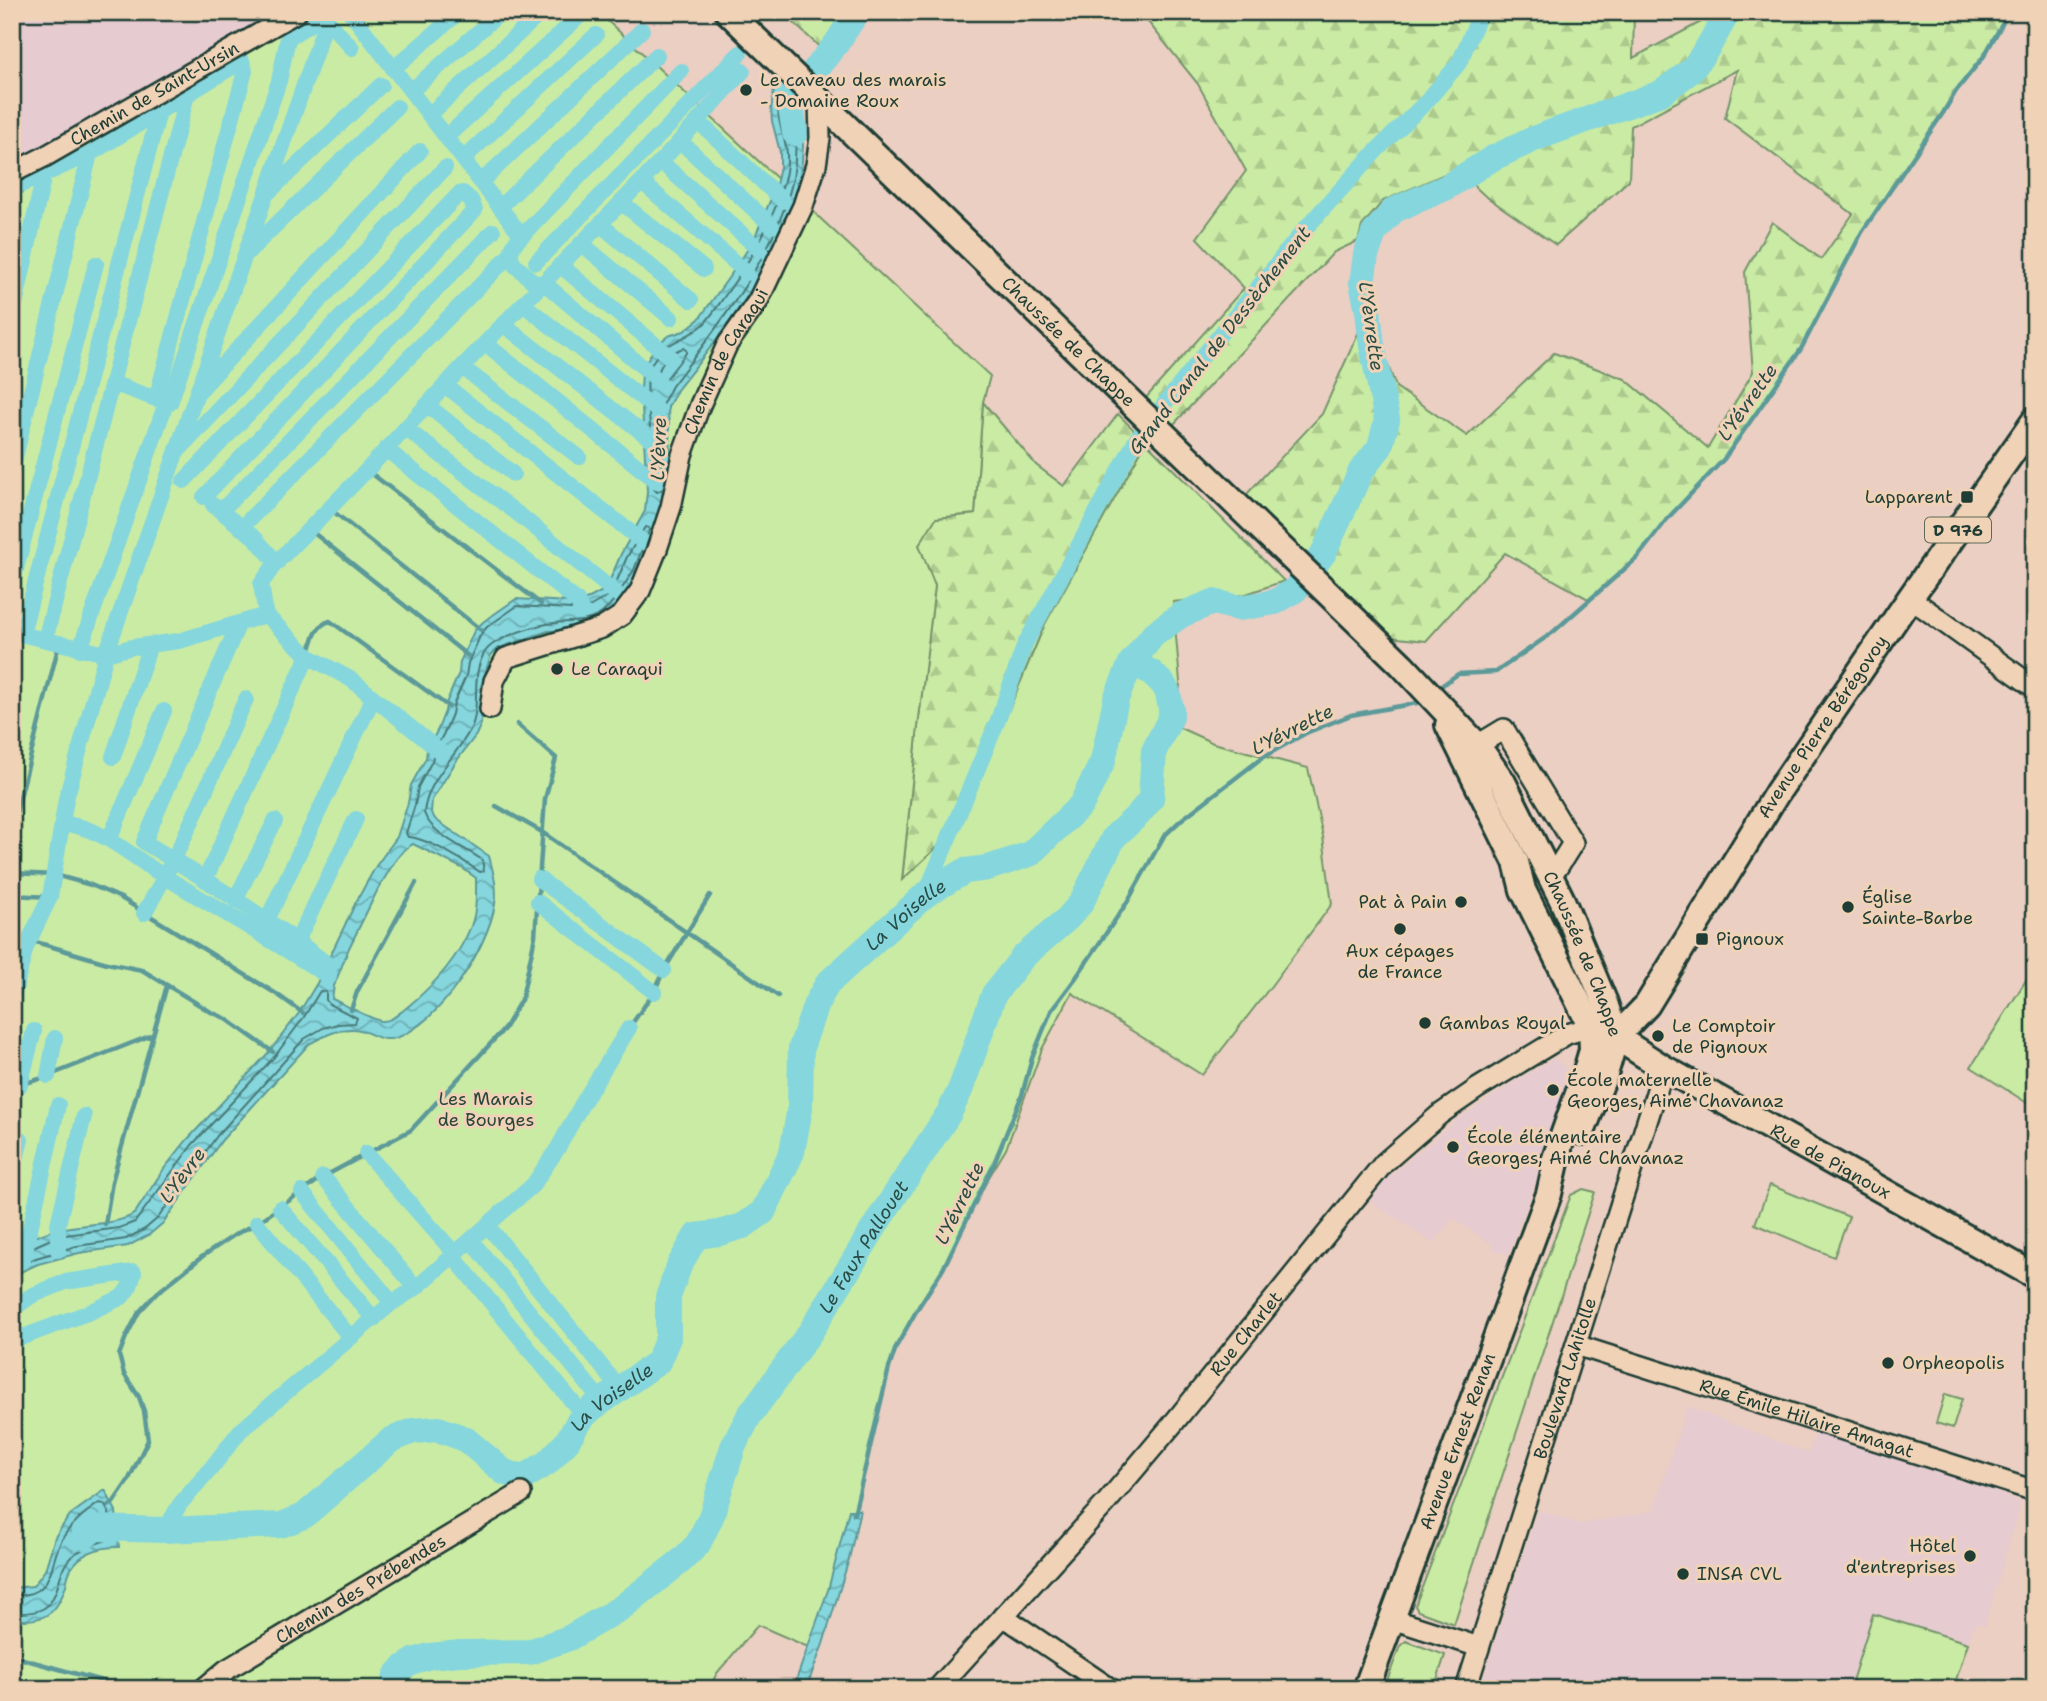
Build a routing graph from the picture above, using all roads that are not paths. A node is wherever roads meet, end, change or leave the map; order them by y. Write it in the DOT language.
graph roads {
  1 [pos="296,12"];
  2 [pos="727,12"];
  3 [pos="816,98"];
  4 [pos="848,129"];
  5 [pos="820,138"];
  6 [pos="12,173"];
  7 [pos="2031,432"];
  8 [pos="1910,598"];
  9 [pos="2035,688"];
  10 [pos="489,709"];
  11 [pos="1470,750"];
  12 [pos="1516,862"];
  13 [pos="1548,872"];
  14 [pos="1616,1037"];
  15 [pos="1591,1039"];
  16 [pos="1664,1068"];
  17 [pos="1549,1194"];
  18 [pos="2035,1276"];
  19 [pos="1576,1345"];
  20 [pos="2035,1491"];
  21 [pos="520,1493"];
  22 [pos="1003,1616"];
  23 [pos="1392,1619"];
  24 [pos="1479,1647"];
  25 [pos="1087,1682"];
  26 [pos="203,1689"];
  27 [pos="937,1689"];
  28 [pos="1111,1689"];
  29 [pos="1366,1689"];
  30 [pos="1466,1689"];
  1 -- 6 [label="street, Chemin de Saint-Ursin"];
  2 -- 3 [label="main road, Chaussée de Chappe"];
  3 -- 4 [label="main road, Chaussée de Chappe"];
  3 -- 5 [label="street, Chemin de Caraqui"];
  4 -- 5 [label="street"];
  4 -- 11 [label="main road, Chaussée de Chappe"];
  5 -- 10 [label="street, Chemin de Caraqui"];
  7 -- 8 [label="main road, Avenue Pierre Bérégovoy / D 976"];
  8 -- 9 [label="street"];
  8 -- 14 [label="main road, Avenue Pierre Bérégovoy / D 976"];
  11 -- 12 [label="main road, Chaussée de Chappe"];
  11 -- 13 [label="main road, Chaussée de Chappe"];
  11 -- 13 [label="street"];
  12 -- 14 [label="main road, Chaussée de Chappe"];
  12 -- 15 [label="main road, Chaussée de Chappe"];
  13 -- 14 [label="main road, Chaussée de Chappe"];
  14 -- 15 [label="main road"];
  14 -- 16 [label="main road, Rue de Pignoux"];
  14 -- 17 [label="main road, Avenue Ernest Renan"];
  15 -- 17 [label="main road, Avenue Ernest Renan"];
  15 -- 22 [label="street, Rue Charlet"];
  16 -- 18 [label="main road, Rue de Pignoux"];
  16 -- 19 [label="street, Boulevard Lahitolle"];
  17 -- 23 [label="main road, Avenue Ernest Renan"];
  19 -- 20 [label="street, Rue Émile Hilaire Amagat"];
  19 -- 24 [label="street, Boulevard Lahitolle"];
  21 -- 26 [label="street, Chemin des Prébendes"];
  22 -- 25 [label="street"];
  22 -- 27 [label="street, Rue Charlet"];
  23 -- 24 [label="street"];
  23 -- 29 [label="main road, Avenue Ernest Renan"];
  24 -- 30 [label="street, Boulevard Lahitolle"];
  25 -- 28 [label="street"];
}
